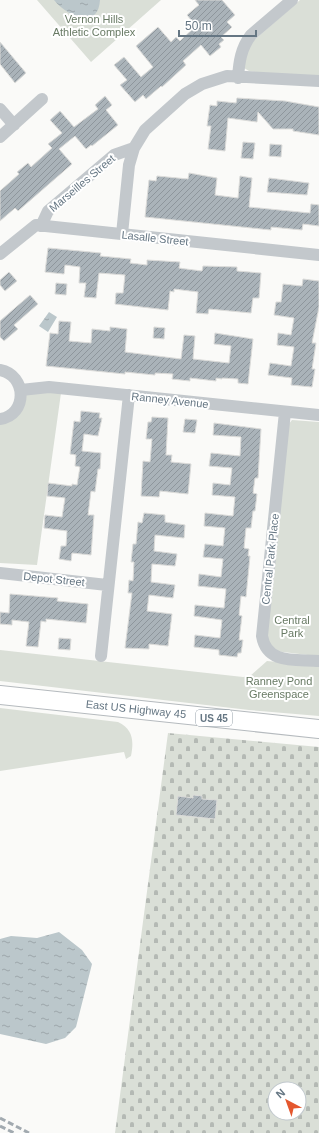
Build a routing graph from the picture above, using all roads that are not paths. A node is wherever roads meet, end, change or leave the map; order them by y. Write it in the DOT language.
graph roads {
  1 [pos="292,0"];
  2 [pos="238,78"];
  3 [pos="319,81"];
  4 [pos="42,99"];
  5 [pos="0,109"];
  6 [pos="14,125"];
  7 [pos="0,137"];
  8 [pos="134,148"];
  9 [pos="41,226"];
  10 [pos="122,234"];
  11 [pos="0,254"];
  12 [pos="319,255"];
  13 [pos="0,370"];
  14 [pos="21,390"];
  15 [pos="129,395"];
  16 [pos="285,412"];
  17 [pos="319,415"];
  18 [pos="0,419"];
  19 [pos="0,573"];
  20 [pos="107,585"];
  21 [pos="101,656"];
  22 [pos="319,661"];
  23 [pos="0,695"];
  24 [pos="319,729"];
  1 -- 2 [label="street"];
  2 -- 3 [label="street"];
  2 -- 8 [label="street"];
  4 -- 6 [label="street"];
  5 -- 6 [label="street"];
  6 -- 7 [label="street"];
  8 -- 9 [label="street, Marseilles Street"];
  8 -- 10 [label="street"];
  9 -- 10 [label="street, Lasalle Street"];
  9 -- 11 [label="street"];
  10 -- 12 [label="street, Lasalle Street"];
  13 -- 14 [label="street"];
  14 -- 15 [label="street, Ranney Avenue"];
  14 -- 18 [label="street"];
  15 -- 16 [label="street, Ranney Avenue"];
  15 -- 20 [label="street"];
  16 -- 17 [label="street, Ranney Avenue"];
  16 -- 22 [label="street, Central Park Place"];
  19 -- 20 [label="street, Depot Street"];
  20 -- 21 [label="street"];
  23 -- 24 [label="main road, East US Highway 45 / US 45"];
}
